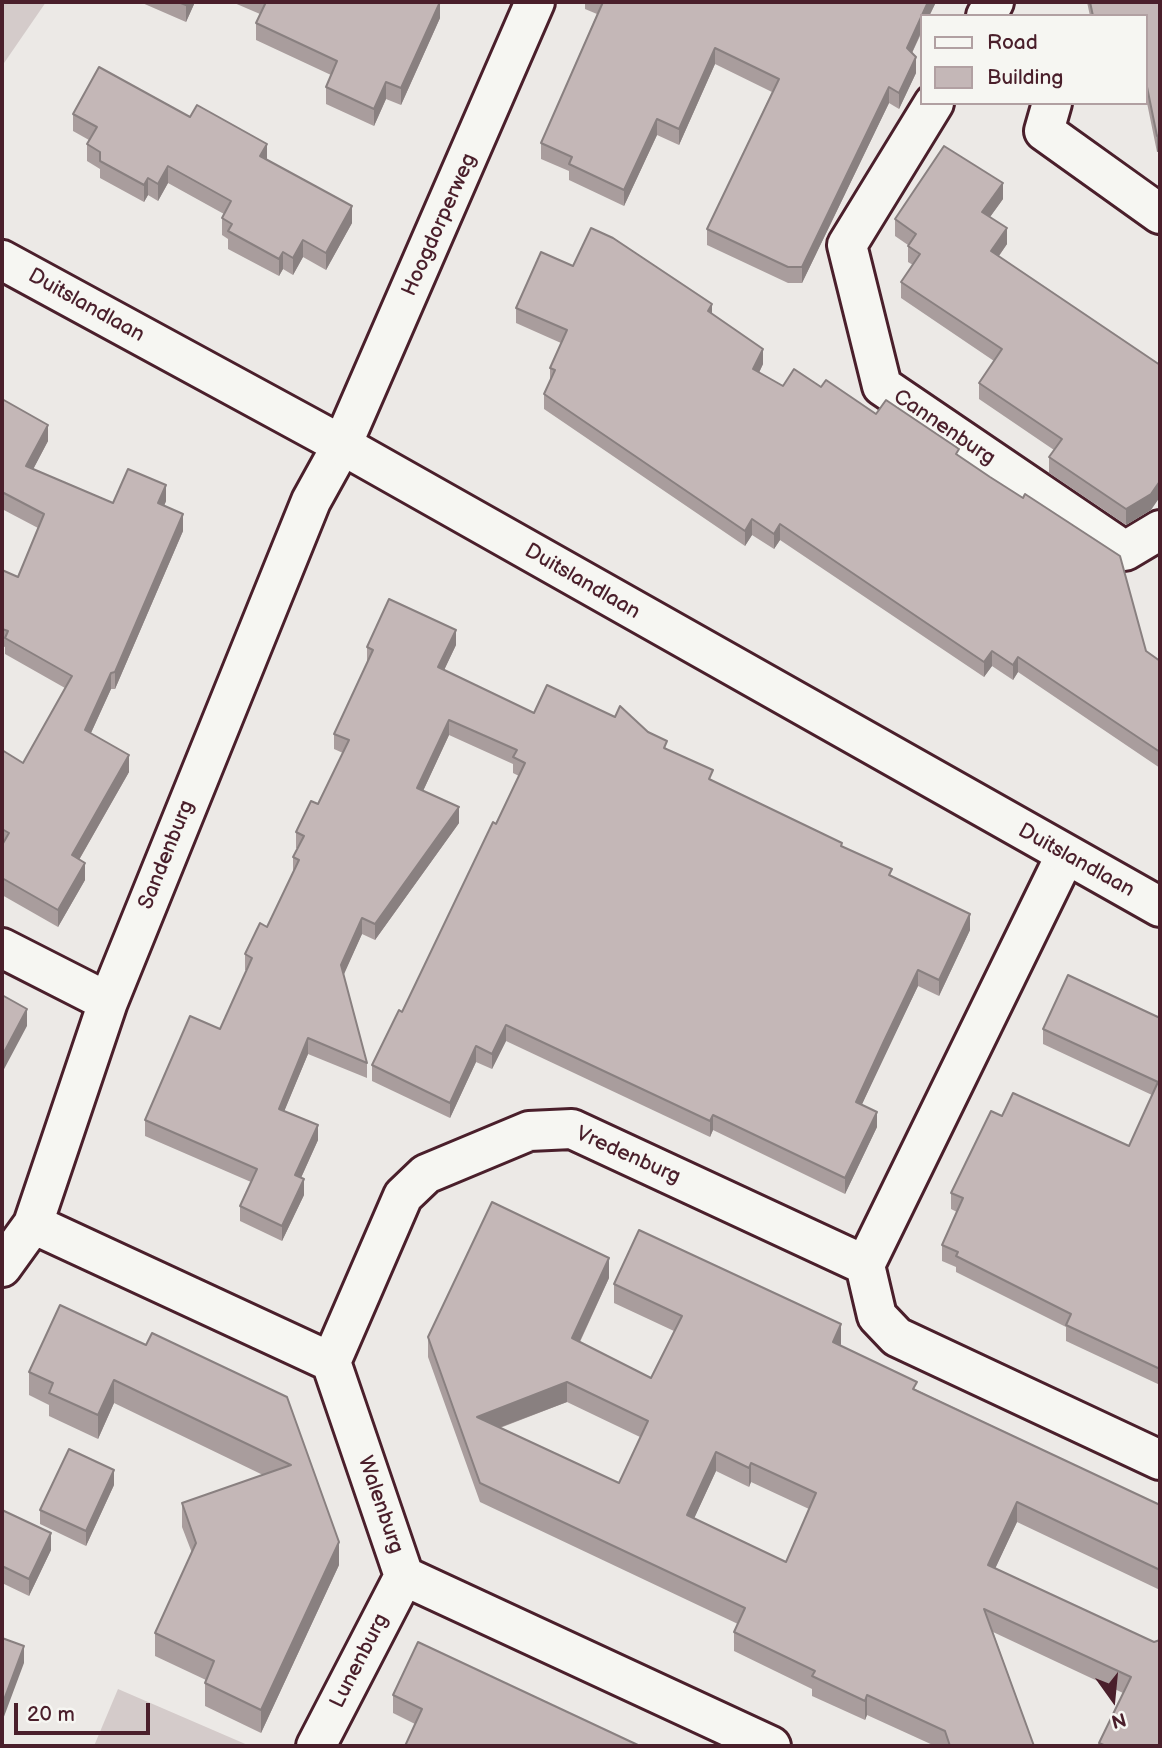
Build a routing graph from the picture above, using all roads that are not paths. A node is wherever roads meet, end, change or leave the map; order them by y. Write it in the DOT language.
graph roads {
  1 [pos="533,3"];
  2 [pos="933,105"];
  3 [pos="1051,105"];
  4 [pos="1160,214"];
  5 [pos="2,260"];
  6 [pos="342,446"];
  7 [pos="1160,530"];
  8 [pos="1065,856"];
  9 [pos="1160,907"];
  10 [pos="2,948"];
  11 [pos="108,1002"];
  12 [pos="33,1224"];
  13 [pos="865,1265"];
  14 [pos="2,1267"];
  15 [pos="331,1362"];
  16 [pos="1160,1460"];
  17 [pos="404,1576"];
  18 [pos="316,1746"];
  19 [pos="771,1746"];
  1 -- 6 [label="street, Hoogdorperweg"];
  2 -- 7 [label="street, Cannenburg"];
  3 -- 4 [label="street"];
  5 -- 6 [label="street, Duitslandlaan"];
  6 -- 8 [label="street, Duitslandlaan"];
  6 -- 11 [label="street, Sandenburg"];
  8 -- 9 [label="street, Duitslandlaan"];
  8 -- 13 [label="street"];
  10 -- 11 [label="street"];
  11 -- 12 [label="street, Sandenburg"];
  12 -- 14 [label="street, Sandenburg"];
  12 -- 15 [label="street"];
  13 -- 15 [label="street, Vredenburg"];
  13 -- 16 [label="street"];
  15 -- 17 [label="street, Walenburg"];
  17 -- 18 [label="street, Lunenburg"];
  17 -- 19 [label="street, Walenburg"];
}
